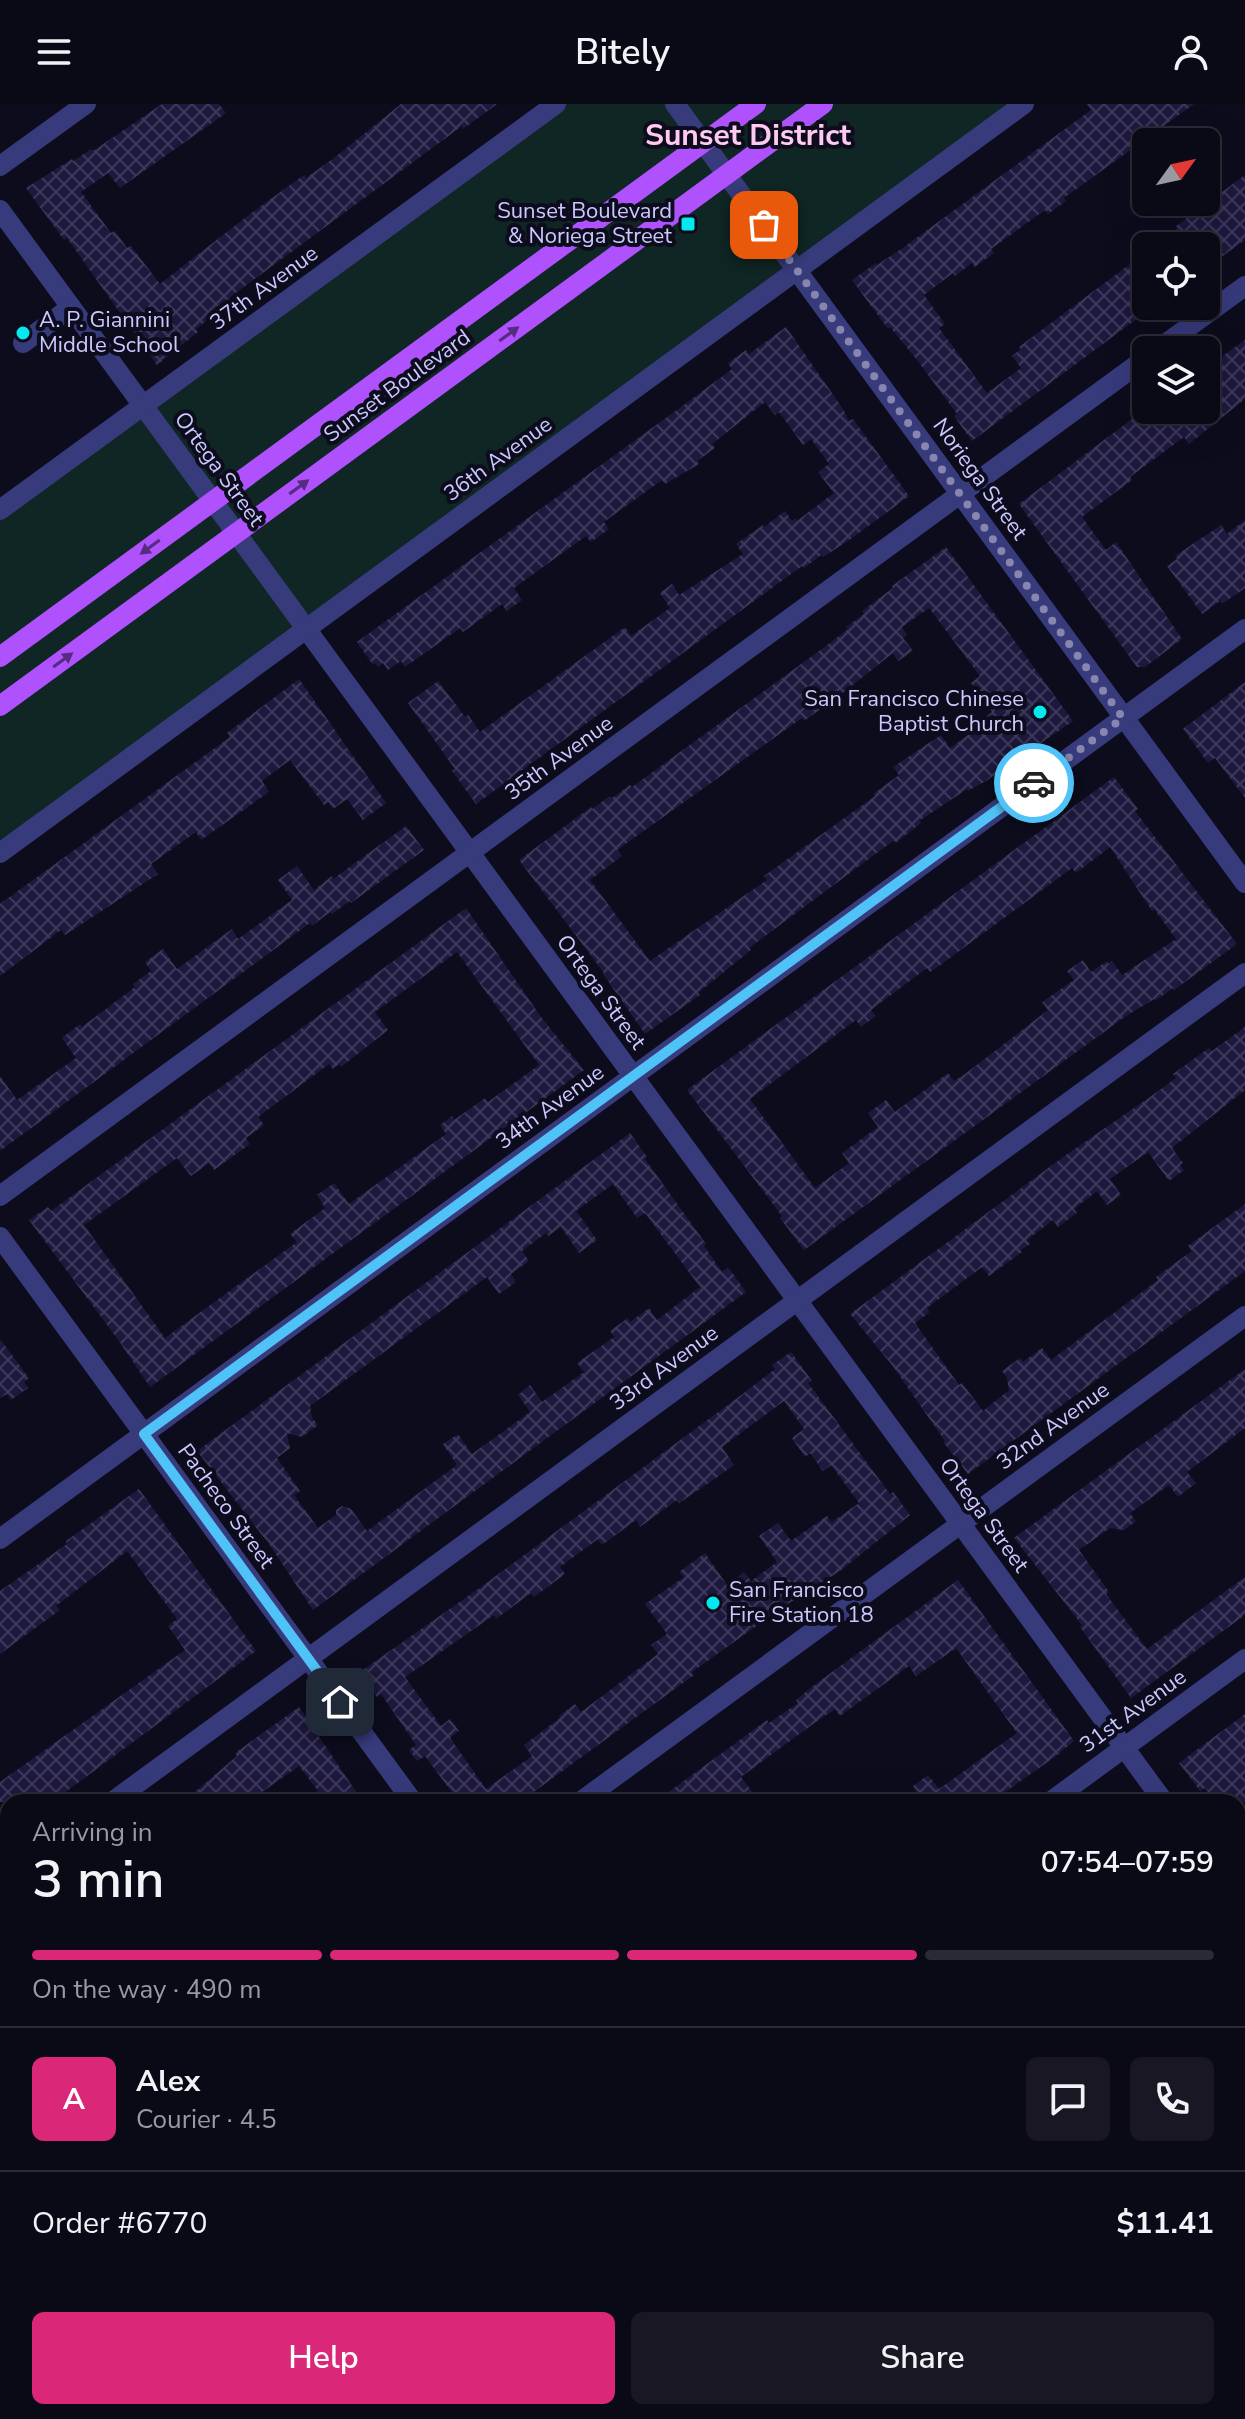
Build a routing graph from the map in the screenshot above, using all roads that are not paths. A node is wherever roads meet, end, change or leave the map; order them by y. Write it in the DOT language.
graph roads {
  1 [pos="86,104"];
  2 [pos="556,104"];
  3 [pos="675,104"];
  4 [pos="756,104"];
  5 [pos="823,104"];
  6 [pos="1024,104"];
  7 [pos="703,142"];
  8 [pos="0,166"];
  9 [pos="727,174"];
  10 [pos="0,210"];
  11 [pos="797,270"];
  12 [pos="1245,286"];
  13 [pos="71,307"];
  14 [pos="1176,336"];
  15 [pos="23,343"];
  16 [pos="1132,368"];
  17 [pos="143,406"];
  18 [pos="960,494"];
  19 [pos="213,501"];
  20 [pos="0,510"];
  21 [pos="236,533"];
  22 [pos="306,629"];
  23 [pos="1245,629"];
  24 [pos="0,657"];
  25 [pos="0,706"];
  26 [pos="1123,718"];
  27 [pos="0,853"];
  28 [pos="470,853"];
  29 [pos="1245,883"];
  30 [pos="1245,973"];
  31 [pos="633,1076"];
  32 [pos="0,1196"];
  33 [pos="0,1237"];
  34 [pos="797,1300"];
  35 [pos="1245,1316"];
  36 [pos="144,1434"];
  37 [pos="961,1524"];
  38 [pos="0,1539"];
  39 [pos="308,1658"];
  40 [pos="1245,1659"];
  41 [pos="1124,1747"];
  42 [pos="123,1794"];
  43 [pos="407,1794"];
  44 [pos="591,1794"];
  45 [pos="1061,1794"];
  46 [pos="1158,1794"];
  1 -- 8 [label="street"];
  2 -- 17 [label="street, 37th Avenue"];
  3 -- 7 [label="street, Noriega Street"];
  4 -- 7 [label="main road, Sunset Boulevard"];
  5 -- 9 [label="main road, Sunset Boulevard"];
  6 -- 11 [label="street, 36th Avenue"];
  7 -- 9 [label="street, Noriega Street"];
  7 -- 19 [label="main road, Sunset Boulevard"];
  9 -- 11 [label="street, Noriega Street"];
  21 -- 9 [label="main road, Sunset Boulevard, one-way"];
  10 -- 13 [label="street, Ortega Street"];
  11 -- 18 [label="street, Noriega Street"];
  11 -- 22 [label="street, 36th Avenue"];
  12 -- 14 [label="street"];
  13 -- 15 [label="street"];
  13 -- 17 [label="street, Ortega Street"];
  16 -- 18 [label="street, 35th Avenue"];
  17 -- 19 [label="street, Ortega Street"];
  17 -- 20 [label="street, 37th Avenue"];
  18 -- 26 [label="street, Noriega Street"];
  18 -- 28 [label="street, 35th Avenue"];
  19 -- 21 [label="street, Ortega Street"];
  19 -- 24 [label="main road, Sunset Boulevard, one-way"];
  21 -- 22 [label="street, Ortega Street"];
  25 -- 21 [label="main road, Sunset Boulevard, one-way"];
  22 -- 27 [label="street, 36th Avenue"];
  22 -- 28 [label="street, Ortega Street"];
  23 -- 26 [label="street, 34th Avenue"];
  26 -- 29 [label="street, Noriega Street"];
  26 -- 31 [label="street, 34th Avenue"];
  28 -- 31 [label="street, Ortega Street"];
  28 -- 32 [label="street, 35th Avenue"];
  30 -- 34 [label="street, 33rd Avenue"];
  31 -- 34 [label="street, Ortega Street"];
  31 -- 36 [label="street, 34th Avenue"];
  33 -- 36 [label="street, Pacheco Street"];
  34 -- 37 [label="street, Ortega Street"];
  34 -- 39 [label="street, 33rd Avenue"];
  35 -- 37 [label="street, 32nd Avenue"];
  36 -- 38 [label="street, 34th Avenue"];
  36 -- 39 [label="street, Pacheco Street"];
  37 -- 41 [label="street, Ortega Street"];
  37 -- 44 [label="street, 32nd Avenue"];
  39 -- 42 [label="street, 33rd Avenue"];
  39 -- 43 [label="street, Pacheco Street"];
  40 -- 41 [label="street, 31st Avenue"];
  41 -- 45 [label="street, 31st Avenue"];
  41 -- 46 [label="street, Ortega Street"];
}
